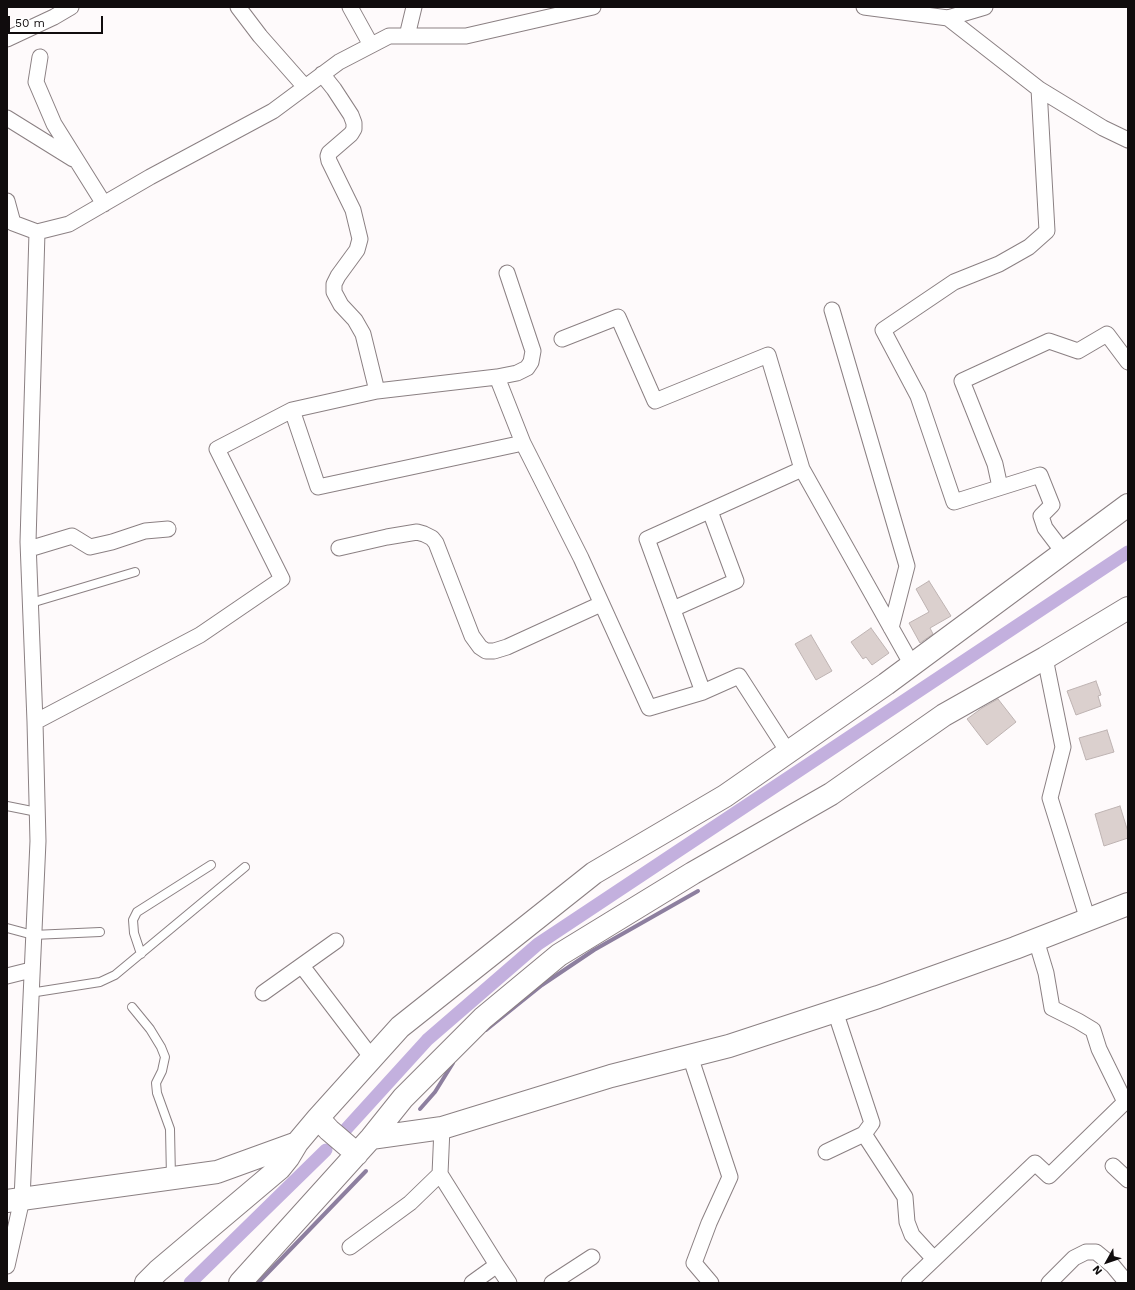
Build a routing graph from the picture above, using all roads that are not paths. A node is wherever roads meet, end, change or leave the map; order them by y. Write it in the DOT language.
graph roads {
  1 [pos="71,7"];
  2 [pos="238,7"];
  3 [pos="350,7"];
  4 [pos="414,7"];
  5 [pos="593,7"];
  6 [pos="864,7"];
  7 [pos="985,7"];
  8 [pos="948,18"];
  9 [pos="407,36"];
  10 [pos="7,39"];
  11 [pos="371,45"];
  12 [pos="40,57"];
  13 [pos="322,74"];
  14 [pos="305,87"];
  15 [pos="1039,89"];
  16 [pos="7,118"];
  17 [pos="1128,140"];
  18 [pos="78,162"];
  19 [pos="7,201"];
  20 [pos="104,204"];
  21 [pos="10,222"];
  22 [pos="37,232"];
  23 [pos="507,273"];
  24 [pos="832,310"];
  25 [pos="562,339"];
  26 [pos="1128,362"];
  27 [pos="497,377"];
  28 [pos="377,391"];
  29 [pos="292,410"];
  30 [pos="523,443"];
  31 [pos="802,470"];
  32 [pos="1000,487"];
  33 [pos="1128,505"];
  34 [pos="710,511"];
  35 [pos="168,529"];
  36 [pos="339,548"];
  37 [pos="29,549"];
  38 [pos="1064,553"];
  39 [pos="135,572"];
  40 [pos="31,603"];
  41 [pos="601,604"];
  42 [pos="1128,608"];
  43 [pos="673,609"];
  44 [pos="891,628"];
  45 [pos="1045,658"];
  46 [pos="912,665"];
  47 [pos="703,692"];
  48 [pos="35,722"];
  49 [pos="788,752"];
  50 [pos="7,806"];
  51 [pos="37,812"];
  52 [pos="211,864"];
  53 [pos="245,867"];
  54 [pos="1128,904"];
  55 [pos="1088,920"];
  56 [pos="7,928"];
  57 [pos="100,932"];
  58 [pos="33,935"];
  59 [pos="1036,940"];
  60 [pos="336,941"];
  61 [pos="141,954"];
  62 [pos="302,966"];
  63 [pos="31,970"];
  64 [pos="7,976"];
  65 [pos="30,993"];
  66 [pos="263,993"];
  67 [pos="132,1008"];
  68 [pos="835,1011"];
  69 [pos="690,1056"];
  70 [pos="372,1058"];
  71 [pos="442,1128"];
  72 [pos="864,1134"];
  73 [pos="337,1136"];
  74 [pos="371,1138"];
  75 [pos="297,1143"];
  76 [pos="826,1152"];
  77 [pos="1113,1166"];
  78 [pos="440,1174"];
  79 [pos="171,1178"];
  80 [pos="1128,1180"];
  81 [pos="15,1200"];
  82 [pos="350,1247"];
  83 [pos="592,1257"];
  84 [pos="934,1259"];
  85 [pos="497,1265"];
  86 [pos="7,1266"];
  87 [pos="146,1283"];
  88 [pos="240,1283"];
  89 [pos="472,1283"];
  90 [pos="509,1283"];
  91 [pos="552,1283"];
  92 [pos="711,1283"];
  93 [pos="909,1283"];
  94 [pos="1049,1283"];
  95 [pos="1127,1283"];
  1 -- 10 [label="street"];
  2 -- 14 [label="street"];
  3 -- 11 [label="street"];
  4 -- 9 [label="street"];
  5 -- 9 [label="street"];
  6 -- 8 [label="street"];
  7 -- 8 [label="street"];
  8 -- 15 [label="street"];
  9 -- 11 [label="street"];
  11 -- 13 [label="street"];
  12 -- 18 [label="street"];
  13 -- 14 [label="street"];
  13 -- 28 [label="street"];
  14 -- 20 [label="street"];
  15 -- 17 [label="street"];
  15 -- 32 [label="street"];
  16 -- 18 [label="street"];
  18 -- 20 [label="street"];
  19 -- 21 [label="street"];
  20 -- 22 [label="street"];
  21 -- 22 [label="street"];
  22 -- 37 [label="street"];
  23 -- 27 [label="street"];
  24 -- 44 [label="street"];
  25 -- 31 [label="street"];
  26 -- 32 [label="street"];
  27 -- 28 [label="street"];
  27 -- 30 [label="street"];
  28 -- 29 [label="street"];
  29 -- 30 [label="street"];
  29 -- 48 [label="street"];
  30 -- 41 [label="street"];
  31 -- 34 [label="street"];
  31 -- 44 [label="street"];
  32 -- 38 [label="street"];
  33 -- 38 [label="street"];
  34 -- 43 [label="street"];
  34 -- 43 [label="street"];
  35 -- 37 [label="street"];
  36 -- 41 [label="street"];
  37 -- 40 [label="street"];
  38 -- 46 [label="street"];
  39 -- 40 [label="lane"];
  40 -- 48 [label="street"];
  41 -- 47 [label="street"];
  42 -- 45 [label="street"];
  43 -- 47 [label="street"];
  44 -- 46 [label="street"];
  45 -- 55 [label="street"];
  45 -- 74 [label="street"];
  46 -- 49 [label="street"];
  47 -- 49 [label="street"];
  48 -- 51 [label="street"];
  49 -- 70 [label="street"];
  50 -- 51 [label="lane"];
  51 -- 58 [label="street"];
  52 -- 61 [label="lane"];
  53 -- 61 [label="lane"];
  54 -- 55 [label="street"];
  55 -- 59 [label="street"];
  56 -- 58 [label="lane"];
  57 -- 58 [label="lane"];
  58 -- 63 [label="street"];
  59 -- 68 [label="street"];
  59 -- 84 [label="street"];
  60 -- 62 [label="street"];
  61 -- 65 [label="lane"];
  62 -- 66 [label="street"];
  62 -- 70 [label="street"];
  63 -- 64 [label="street"];
  63 -- 65 [label="street"];
  65 -- 81 [label="street"];
  67 -- 79 [label="lane"];
  68 -- 69 [label="street"];
  68 -- 72 [label="street"];
  69 -- 71 [label="street"];
  69 -- 92 [label="street"];
  70 -- 73 [label="street"];
  71 -- 74 [label="street"];
  71 -- 78 [label="street"];
  72 -- 76 [label="street"];
  72 -- 84 [label="street"];
  73 -- 74 [label="street"];
  73 -- 75 [label="street"];
  73 -- 88 [label="street"];
  75 -- 79 [label="street"];
  75 -- 87 [label="street"];
  77 -- 80 [label="street"];
  78 -- 82 [label="street"];
  78 -- 85 [label="street"];
  79 -- 81 [label="street"];
  81 -- 86 [label="street"];
  83 -- 91 [label="street"];
  84 -- 93 [label="street"];
  85 -- 89 [label="street"];
  85 -- 90 [label="street"];
  94 -- 95 [label="street"];
}
